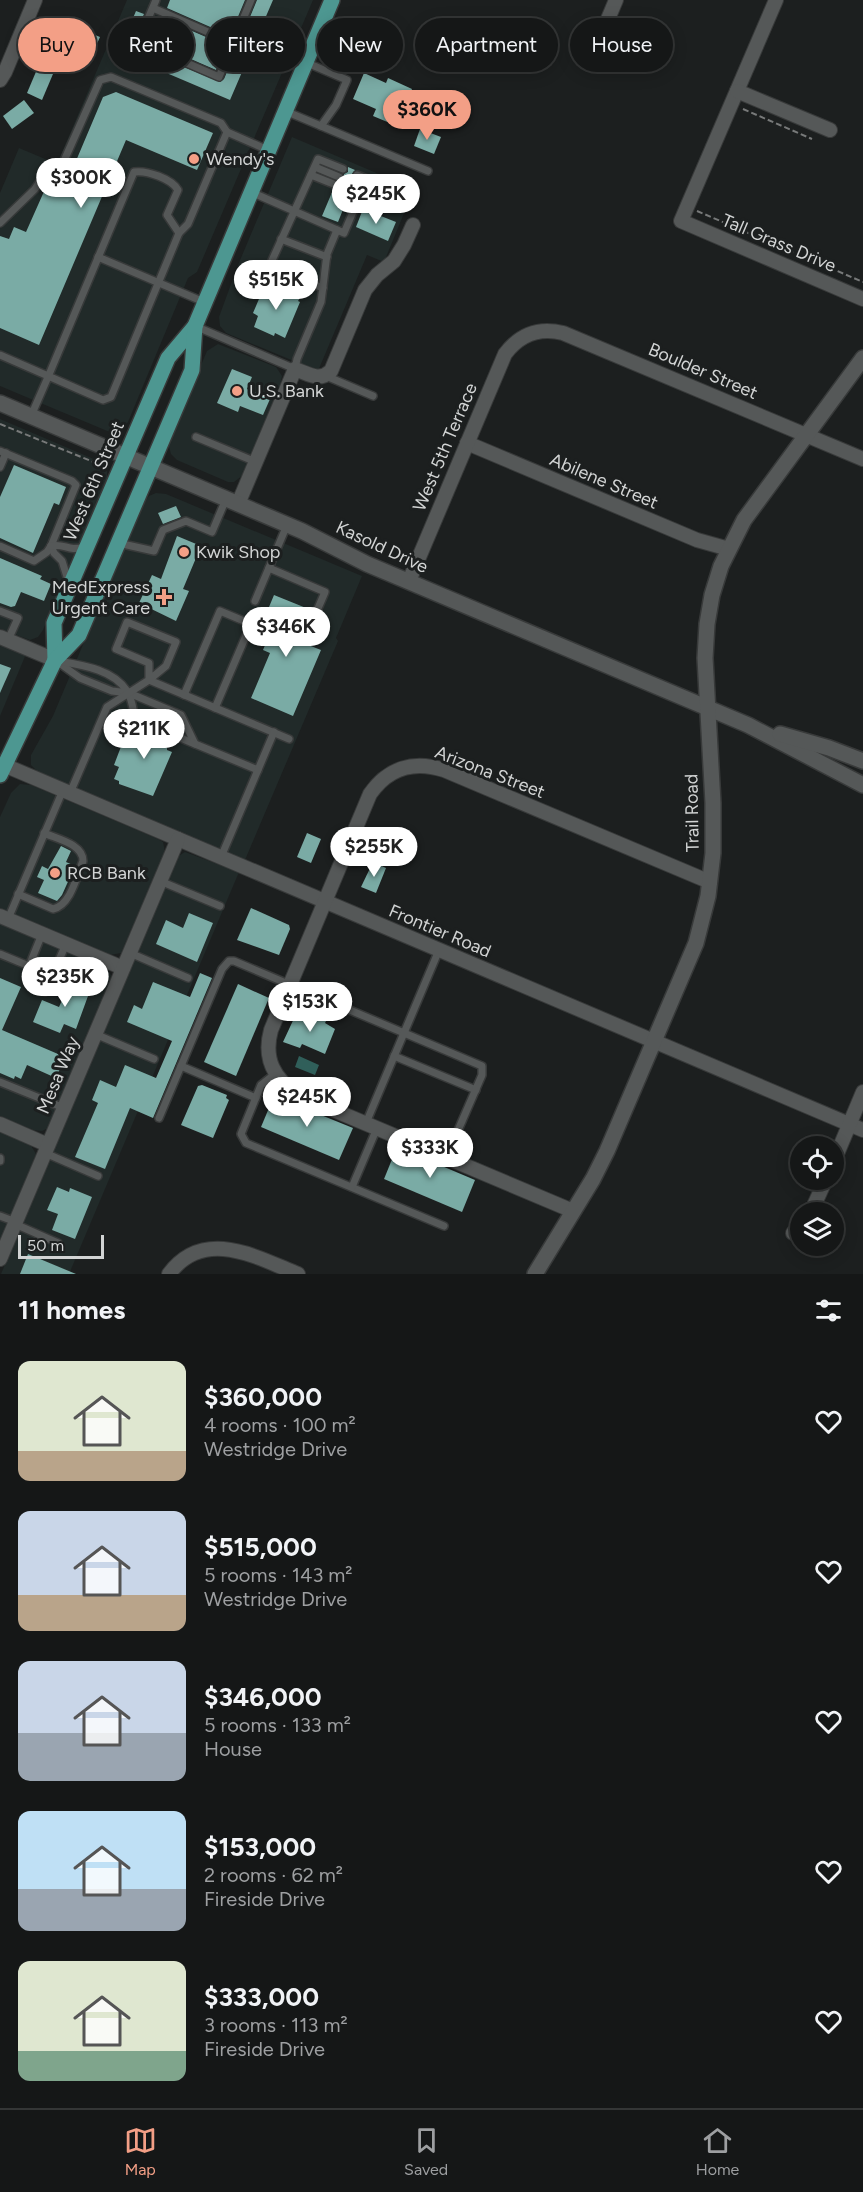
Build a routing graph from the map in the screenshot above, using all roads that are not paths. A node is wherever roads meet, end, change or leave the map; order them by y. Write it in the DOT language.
graph roads {
  1 [pos="35,0"];
  2 [pos="156,0"];
  3 [pos="251,0"];
  4 [pos="332,0"];
  5 [pos="616,0"];
  6 [pos="776,0"];
  7 [pos="153,8"];
  8 [pos="243,18"];
  9 [pos="608,18"];
  10 [pos="206,31"];
  11 [pos="305,62"];
  12 [pos="206,71"];
  13 [pos="301,72"];
  14 [pos="0,80"];
  15 [pos="737,91"];
  16 [pos="285,111"];
  17 [pos="321,126"];
  18 [pos="830,130"];
  19 [pos="227,132"];
  20 [pos="268,150"];
  21 [pos="315,167"];
  22 [pos="343,169"];
  23 [pos="428,171"];
  24 [pos="311,175"];
  25 [pos="357,175"];
  26 [pos="339,177"];
  27 [pos="354,183"];
  28 [pos="336,185"];
  29 [pos="362,190"];
  30 [pos="351,191"];
  31 [pos="251,192"];
  32 [pos="402,206"];
  33 [pos="295,211"];
  34 [pos="0,223"];
  35 [pos="413,225"];
  36 [pos="337,230"];
  37 [pos="179,233"];
  38 [pos="281,239"];
  39 [pos="98,257"];
  40 [pos="327,257"];
  41 [pos="159,282"];
  42 [pos="323,288"];
  43 [pos="863,299"];
  44 [pos="204,302"];
  45 [pos="195,326"];
  46 [pos="525,335"];
  47 [pos="0,356"];
  48 [pos="863,358"];
  49 [pos="295,369"];
  50 [pos="48,376"];
  51 [pos="326,376"];
  52 [pos="373,396"];
  53 [pos="0,403"];
  54 [pos="31,416"];
  55 [pos="807,435"];
  56 [pos="196,437"];
  57 [pos="467,443"];
  58 [pos="3,452"];
  59 [pos="126,456"];
  60 [pos="863,459"];
  61 [pos="256,462"];
  62 [pos="0,467"];
  63 [pos="150,467"];
  64 [pos="232,502"];
  65 [pos="287,525"];
  66 [pos="118,543"];
  67 [pos="0,546"];
  68 [pos="51,546"];
  69 [pos="87,546"];
  70 [pos="729,549"];
  71 [pos="269,568"];
  72 [pos="409,581"];
  73 [pos="70,586"];
  74 [pos="255,601"];
  75 [pos="0,611"];
  76 [pos="314,620"];
  77 [pos="4,639"];
  78 [pos="55,660"];
  79 [pos="149,680"];
  80 [pos="129,693"];
  81 [pos="184,695"];
  82 [pos="215,708"];
  83 [pos="708,708"];
  84 [pos="748,725"];
  85 [pos="152,726"];
  86 [pos="166,732"];
  87 [pos="274,732"];
  88 [pos="289,739"];
  89 [pos="195,744"];
  90 [pos="863,761"];
  91 [pos="2,770"];
  92 [pos="258,770"];
  93 [pos="863,786"];
  94 [pos="66,792"];
  95 [pos="44,833"];
  96 [pos="178,839"];
  97 [pos="221,857"];
  98 [pos="160,882"];
  99 [pos="710,882"];
  100 [pos="18,894"];
  101 [pos="325,901"];
  102 [pos="220,906"];
  103 [pos="4,919"];
  104 [pos="42,934"];
  105 [pos="66,944"];
  106 [pos="439,950"];
  107 [pos="130,953"];
  108 [pos="0,954"];
  109 [pos="123,968"];
  110 [pos="188,978"];
  111 [pos="290,984"];
  112 [pos="45,992"];
  113 [pos="404,1032"];
  114 [pos="95,1034"];
  115 [pos="654,1041"];
  116 [pos="394,1056"];
  117 [pos="154,1059"];
  118 [pos="181,1066"];
  119 [pos="275,1074"];
  120 [pos="0,1082"];
  121 [pos="476,1090"];
  122 [pos="863,1092"];
  123 [pos="256,1098"];
  124 [pos="64,1108"];
  125 [pos="159,1118"];
  126 [pos="0,1124"];
  127 [pos="850,1124"];
  128 [pos="371,1126"];
  129 [pos="863,1130"];
  130 [pos="844,1138"];
  131 [pos="46,1149"];
  132 [pos="446,1158"];
  133 [pos="98,1176"];
  134 [pos="352,1187"];
  135 [pos="573,1211"];
  136 [pos="0,1215"];
  137 [pos="15,1223"];
  138 [pos="444,1226"];
  139 [pos="58,1243"];
  140 [pos="0,1259"];
  141 [pos="169,1274"];
  142 [pos="298,1274"];
  143 [pos="534,1274"];
  1 -- 14 [label="street"];
  2 -- 7 [label="lane"];
  3 -- 8 [label="lane"];
  4 -- 11 [label="main road, West 6th Street"];
  5 -- 9 [label="street"];
  6 -- 15 [label="street"];
  7 -- 10 [label="lane"];
  7 -- 12 [label="lane"];
  11 -- 17 [label="lane"];
  13 -- 16 [label="main road, West 6th Street"];
  15 -- 18 [label="street"];
  15 -- 43 [label="street, Tall Grass Drive"];
  16 -- 17 [label="lane"];
  16 -- 20 [label="main road, West 6th Street"];
  17 -- 23 [label="lane"];
  19 -- 20 [label="lane"];
  19 -- 34 [label="lane"];
  19 -- 37 [label="lane"];
  20 -- 31 [label="main road, West 6th Street"];
  21 -- 22 [label="lane"];
  21 -- 24 [label="lane"];
  21 -- 26 [label="lane"];
  24 -- 28 [label="lane"];
  24 -- 33 [label="lane"];
  25 -- 29 [label="lane"];
  27 -- 29 [label="lane"];
  29 -- 30 [label="lane"];
  29 -- 32 [label="lane"];
  29 -- 36 [label="lane"];
  31 -- 33 [label="lane"];
  31 -- 44 [label="main road, West 6th Street"];
  33 -- 36 [label="lane"];
  33 -- 38 [label="lane"];
  35 -- 51 [label="street"];
  36 -- 40 [label="lane"];
  37 -- 39 [label="lane"];
  37 -- 41 [label="lane"];
  38 -- 40 [label="lane"];
  38 -- 42 [label="lane"];
  39 -- 41 [label="lane"];
  39 -- 50 [label="lane"];
  40 -- 42 [label="lane"];
  41 -- 44 [label="lane"];
  41 -- 50 [label="lane"];
  42 -- 49 [label="lane"];
  44 -- 45 [label="main road, West 6th Street"];
  45 -- 49 [label="lane"];
  45 -- 59 [label="main road, West 6th Street"];
  45 -- 63 [label="main road, West 6th Street"];
  46 -- 55 [label="street, Boulder Street"];
  46 -- 57 [label="street, West 5th Terrace"];
  47 -- 50 [label="lane"];
  48 -- 55 [label="main road, Trail Road"];
  49 -- 51 [label="street"];
  49 -- 61 [label="street"];
  50 -- 54 [label="lane"];
  51 -- 52 [label="lane"];
  53 -- 54 [label="main road, Kasold Drive"];
  54 -- 59 [label="main road, Kasold Drive"];
  55 -- 60 [label="street, Boulder Street"];
  55 -- 70 [label="main road, Trail Road"];
  56 -- 61 [label="lane"];
  57 -- 70 [label="street, Abilene Street"];
  57 -- 72 [label="street, West 5th Terrace"];
  58 -- 62 [label="lane"];
  58 -- 68 [label="lane"];
  59 -- 63 [label="main road, Kasold Drive"];
  59 -- 69 [label="main road, West 6th Street"];
  61 -- 64 [label="street"];
  63 -- 64 [label="main road, Kasold Drive"];
  63 -- 66 [label="main road, West 6th Street"];
  64 -- 65 [label="main road, Kasold Drive"];
  64 -- 66 [label="lane"];
  65 -- 71 [label="lane"];
  65 -- 72 [label="main road, Kasold Drive"];
  66 -- 78 [label="main road, West 6th Street"];
  67 -- 68 [label="lane"];
  68 -- 69 [label="lane"];
  68 -- 73 [label="lane"];
  69 -- 73 [label="main road, West 6th Street"];
  70 -- 83 [label="main road, Trail Road"];
  71 -- 74 [label="lane"];
  71 -- 76 [label="lane"];
  72 -- 83 [label="main road, Kasold Drive"];
  73 -- 78 [label="main road, West 6th Street"];
  75 -- 77 [label="lane"];
  77 -- 78 [label="street"];
  78 -- 80 [label="lane"];
  78 -- 80 [label="lane"];
  78 -- 91 [label="main road, West 6th Street"];
  79 -- 79 [label="lane"];
  79 -- 80 [label="lane"];
  79 -- 81 [label="lane"];
  80 -- 85 [label="lane"];
  80 -- 89 [label="lane"];
  80 -- 94 [label="lane"];
  81 -- 82 [label="lane"];
  81 -- 82 [label="lane"];
  82 -- 87 [label="lane"];
  83 -- 84 [label="main road, Kasold Drive"];
  83 -- 99 [label="main road, Trail Road"];
  84 -- 90 [label="main road, Kasold Drive"];
  84 -- 93 [label="main road, Kasold Drive"];
  86 -- 89 [label="lane"];
  87 -- 88 [label="lane"];
  87 -- 92 [label="lane"];
  89 -- 92 [label="lane"];
  91 -- 94 [label="street, Frontier Road"];
  92 -- 97 [label="lane"];
  94 -- 95 [label="lane"];
  94 -- 96 [label="street, Frontier Road"];
  95 -- 100 [label="lane"];
  95 -- 100 [label="lane"];
  96 -- 97 [label="street, Frontier Road"];
  96 -- 98 [label="street, Mesa Way"];
  97 -- 101 [label="street, Frontier Road"];
  98 -- 102 [label="lane"];
  98 -- 107 [label="street, Mesa Way"];
  99 -- 101 [label="street, Arizona Street"];
  99 -- 115 [label="main road, Trail Road"];
  100 -- 103 [label="lane"];
  101 -- 106 [label="street, Frontier Road"];
  101 -- 111 [label="street, Arizona Street"];
  103 -- 104 [label="street"];
  104 -- 105 [label="street"];
  104 -- 108 [label="lane"];
  105 -- 109 [label="street"];
  105 -- 112 [label="lane"];
  106 -- 113 [label="lane"];
  106 -- 115 [label="street, Frontier Road"];
  107 -- 109 [label="street, Mesa Way"];
  107 -- 110 [label="lane"];
  109 -- 114 [label="street, Mesa Way"];
  111 -- 113 [label="lane"];
  111 -- 118 [label="lane"];
  111 -- 119 [label="street, Arizona Street"];
  113 -- 116 [label="lane"];
  113 -- 121 [label="lane"];
  114 -- 117 [label="lane"];
  114 -- 124 [label="street, Mesa Way"];
  115 -- 127 [label="street, Frontier Road"];
  115 -- 135 [label="main road, Trail Road"];
  116 -- 121 [label="lane"];
  116 -- 128 [label="lane"];
  118 -- 123 [label="lane"];
  118 -- 125 [label="lane"];
  119 -- 123 [label="lane"];
  119 -- 128 [label="street"];
  120 -- 124 [label="lane"];
  121 -- 132 [label="lane"];
  122 -- 127 [label="street"];
  123 -- 134 [label="lane"];
  124 -- 131 [label="street, Mesa Way"];
  126 -- 131 [label="street"];
  127 -- 129 [label="street, Frontier Road"];
  127 -- 130 [label="street"];
  128 -- 132 [label="street"];
  128 -- 134 [label="lane"];
  131 -- 133 [label="lane"];
  131 -- 137 [label="street, Mesa Way"];
  132 -- 135 [label="street"];
  134 -- 138 [label="lane"];
  135 -- 143 [label="main road, Trail Road"];
  136 -- 137 [label="lane"];
  137 -- 139 [label="lane"];
  137 -- 140 [label="street, Mesa Way"];
  141 -- 142 [label="street"];
}
